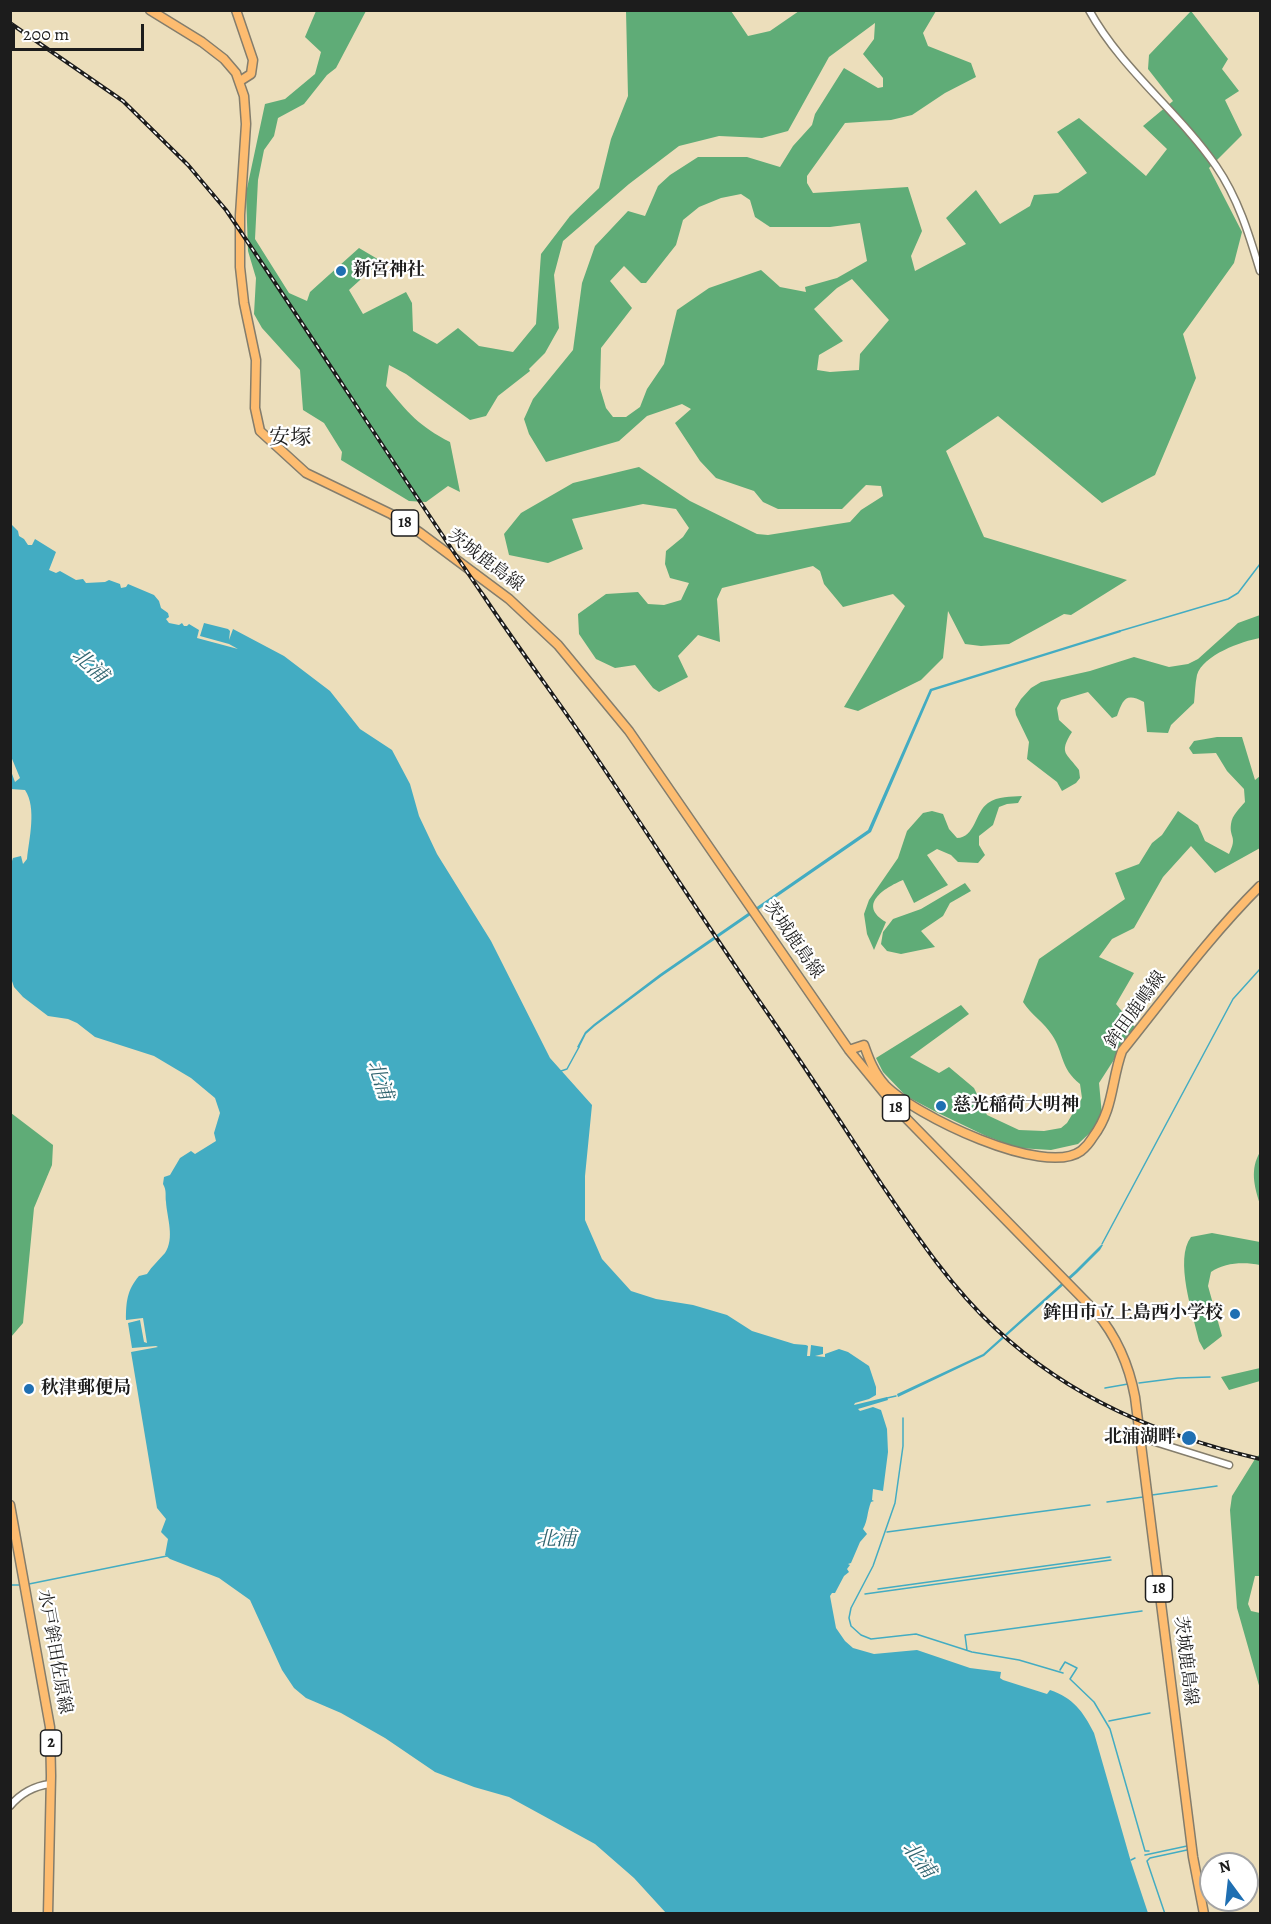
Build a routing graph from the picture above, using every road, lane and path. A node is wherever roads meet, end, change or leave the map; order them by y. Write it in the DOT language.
graph roads {
  1 [pos="150,10"];
  2 [pos="236,10"];
  3 [pos="1089,10"];
  4 [pos="240,81"];
  5 [pos="1260,271"];
  6 [pos="1260,886"];
  7 [pos="849,1050"];
  8 [pos="906,1102"];
  9 [pos="899,1111"];
  10 [pos="1139,1437"];
  11 [pos="1229,1465"];
  12 [pos="10,1505"];
  13 [pos="51,1784"];
  14 [pos="10,1806"];
  15 [pos="48,1914"];
  16 [pos="1204,1914"];
  1 -- 4 [label="main road, 18"];
  2 -- 4 [label="main road"];
  3 -- 5 [label="street"];
  4 -- 7 [label="main road, 茨城鹿島線 / 18"];
  6 -- 8 [label="main road, 鉾田鹿嶋線"];
  7 -- 8 [label="main road, 鉾田鹿嶋線"];
  7 -- 9 [label="main road, 茨城鹿島線 / 18"];
  8 -- 9 [label="street"];
  9 -- 10 [label="main road, 茨城鹿島線 / 18"];
  10 -- 11 [label="street"];
  10 -- 16 [label="main road, 茨城鹿島線 / 18"];
  12 -- 13 [label="main road, 水戸鉾田佐原線 / 2"];
  13 -- 14 [label="street"];
  13 -- 15 [label="main road, 水戸鉾田佐原線 / 2"];
}
